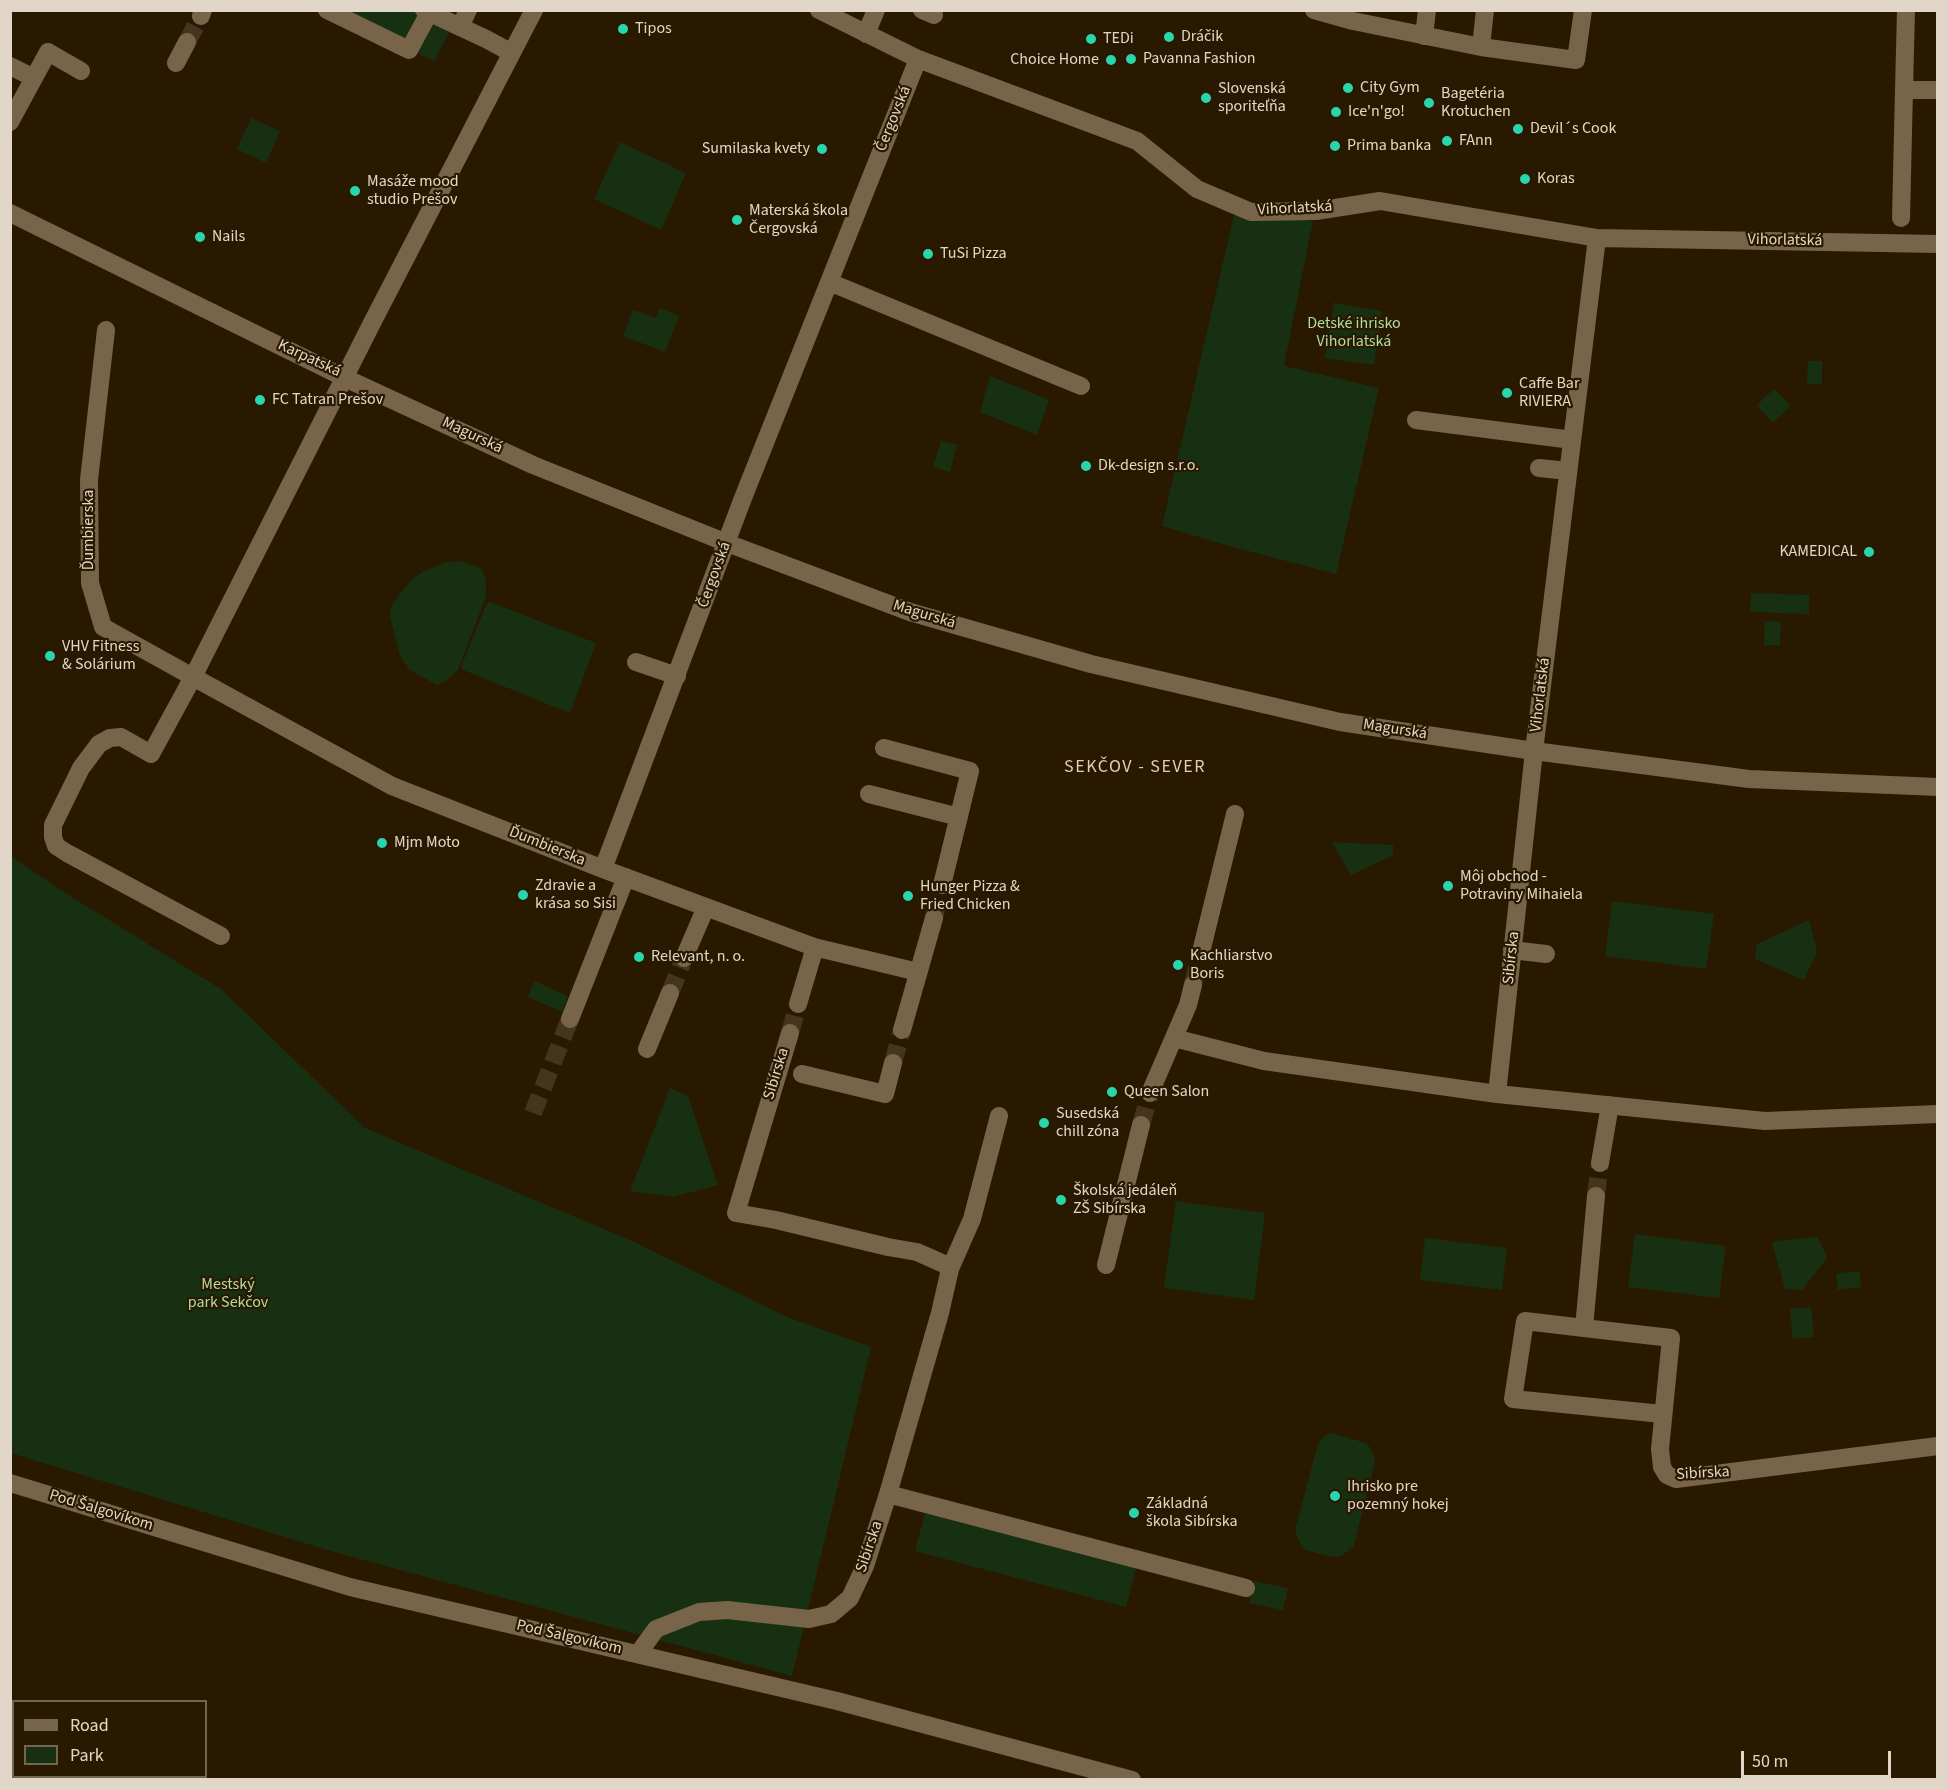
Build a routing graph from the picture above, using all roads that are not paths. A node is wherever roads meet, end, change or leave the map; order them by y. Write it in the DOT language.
graph roads {
  1 [pos="327,10"];
  2 [pos="534,10"];
  3 [pos="819,10"];
  4 [pos="876,10"];
  5 [pos="1314,10"];
  6 [pos="1427,10"];
  7 [pos="1485,10"];
  8 [pos="1583,10"];
  9 [pos="1906,10"];
  10 [pos="427,12"];
  11 [pos="1354,16"];
  12 [pos="464,19"];
  13 [pos="1383,19"];
  14 [pos="866,34"];
  15 [pos="1424,36"];
  16 [pos="187,42"];
  17 [pos="1481,47"];
  18 [pos="512,53"];
  19 [pos="918,59"];
  20 [pos="176,63"];
  21 [pos="10,66"];
  22 [pos="81,71"];
  23 [pos="34,78"];
  24 [pos="1904,90"];
  25 [pos="1938,90"];
  26 [pos="10,122"];
  27 [pos="10,213"];
  28 [pos="1901,218"];
  29 [pos="1597,238"];
  30 [pos="1938,244"];
  31 [pos="829,282"];
  32 [pos="106,330"];
  33 [pos="345,378"];
  34 [pos="1081,386"];
  35 [pos="1416,420"];
  36 [pos="1572,440"];
  37 [pos="1539,468"];
  38 [pos="1568,471"];
  39 [pos="727,543"];
  40 [pos="636,662"];
  41 [pos="677,676"];
  42 [pos="193,677"];
  43 [pos="884,747"];
  44 [pos="1534,751"];
  45 [pos="1938,787"];
  46 [pos="869,794"];
  47 [pos="1235,814"];
  48 [pos="958,818"];
  49 [pos="603,869"];
  50 [pos="626,877"];
  51 [pos="942,885"];
  52 [pos="706,907"];
  53 [pos="934,918"];
  54 [pos="221,936"];
  55 [pos="815,947"];
  56 [pos="1512,950"];
  57 [pos="1201,952"];
  58 [pos="1546,954"];
  59 [pos="684,958"];
  60 [pos="918,972"];
  61 [pos="1193,985"];
  62 [pos="669,993"];
  63 [pos="798,1004"];
  64 [pos="570,1019"];
  65 [pos="902,1030"];
  66 [pos="789,1033"];
  67 [pos="1174,1038"];
  68 [pos="647,1049"];
  69 [pos="893,1064"];
  70 [pos="802,1074"];
  71 [pos="1150,1093"];
  72 [pos="1497,1094"];
  73 [pos="1610,1105"];
  74 [pos="1938,1114"];
  75 [pos="998,1120"];
  76 [pos="1141,1125"];
  77 [pos="1600,1163"];
  78 [pos="1596,1196"];
  79 [pos="1106,1265"];
  80 [pos="950,1269"];
  81 [pos="1584,1328"];
  82 [pos="1662,1414"];
  83 [pos="1938,1446"];
  84 [pos="10,1483"];
  85 [pos="888,1494"];
  86 [pos="1246,1588"];
  87 [pos="638,1654"];
  88 [pos="1132,1779"];
  1 -- 10 [label="street"];
  2 -- 18 [label="street, Karpatská"];
  3 -- 14 [label="street"];
  4 -- 14 [label="street"];
  5 -- 11 [label="street"];
  6 -- 15 [label="street"];
  7 -- 17 [label="street"];
  8 -- 17 [label="street"];
  9 -- 24 [label="street"];
  10 -- 12 [label="street"];
  11 -- 13 [label="street"];
  12 -- 18 [label="street"];
  13 -- 15 [label="street"];
  14 -- 19 [label="street"];
  15 -- 17 [label="street"];
  16 -- 20 [label="street"];
  18 -- 33 [label="street, Karpatská"];
  19 -- 29 [label="street, Vihorlatská"];
  19 -- 31 [label="street, Čergovská"];
  21 -- 23 [label="street"];
  22 -- 23 [label="street"];
  23 -- 26 [label="street"];
  24 -- 25 [label="street"];
  24 -- 28 [label="street"];
  27 -- 33 [label="street, Karpatská"];
  29 -- 30 [label="street, Vihorlatská"];
  29 -- 36 [label="street, Vihorlatská"];
  31 -- 34 [label="street"];
  31 -- 39 [label="street, Čergovská"];
  32 -- 42 [label="street, Ďumbierska"];
  33 -- 39 [label="street, Magurská"];
  33 -- 42 [label="street"];
  35 -- 36 [label="street"];
  36 -- 38 [label="street, Vihorlatská"];
  37 -- 38 [label="street"];
  38 -- 44 [label="street, Vihorlatská"];
  39 -- 41 [label="street, Čergovská"];
  39 -- 44 [label="street, Magurská"];
  40 -- 41 [label="street"];
  41 -- 49 [label="street, Čergovská"];
  42 -- 49 [label="street, Ďumbierska"];
  42 -- 54 [label="street"];
  43 -- 48 [label="street"];
  44 -- 45 [label="street, Vihorlatská"];
  44 -- 56 [label="street, Sibírska"];
  46 -- 48 [label="street"];
  47 -- 57 [label="street"];
  48 -- 51 [label="street"];
  49 -- 50 [label="street, Ďumbierska"];
  50 -- 52 [label="street, Ďumbierska"];
  50 -- 64 [label="street"];
  52 -- 55 [label="street, Ďumbierska"];
  52 -- 59 [label="street"];
  53 -- 60 [label="street"];
  55 -- 60 [label="street, Ďumbierska"];
  55 -- 63 [label="street"];
  56 -- 58 [label="street"];
  56 -- 72 [label="street, Sibírska"];
  60 -- 65 [label="street"];
  61 -- 67 [label="street"];
  62 -- 68 [label="street"];
  66 -- 80 [label="street, Sibírska"];
  67 -- 71 [label="street"];
  67 -- 72 [label="street"];
  69 -- 70 [label="street"];
  72 -- 73 [label="street"];
  73 -- 74 [label="street"];
  73 -- 77 [label="street"];
  75 -- 80 [label="street, Sibírska"];
  76 -- 79 [label="street"];
  78 -- 81 [label="street"];
  80 -- 85 [label="street, Sibírska"];
  81 -- 82 [label="street, Sibírska"];
  81 -- 82 [label="street, Sibírska"];
  82 -- 83 [label="street, Sibírska"];
  84 -- 87 [label="street, Pod Šalgovíkom"];
  85 -- 86 [label="street"];
  85 -- 87 [label="street, Sibírska"];
  87 -- 88 [label="street, Pod Šalgovíkom"];
}
